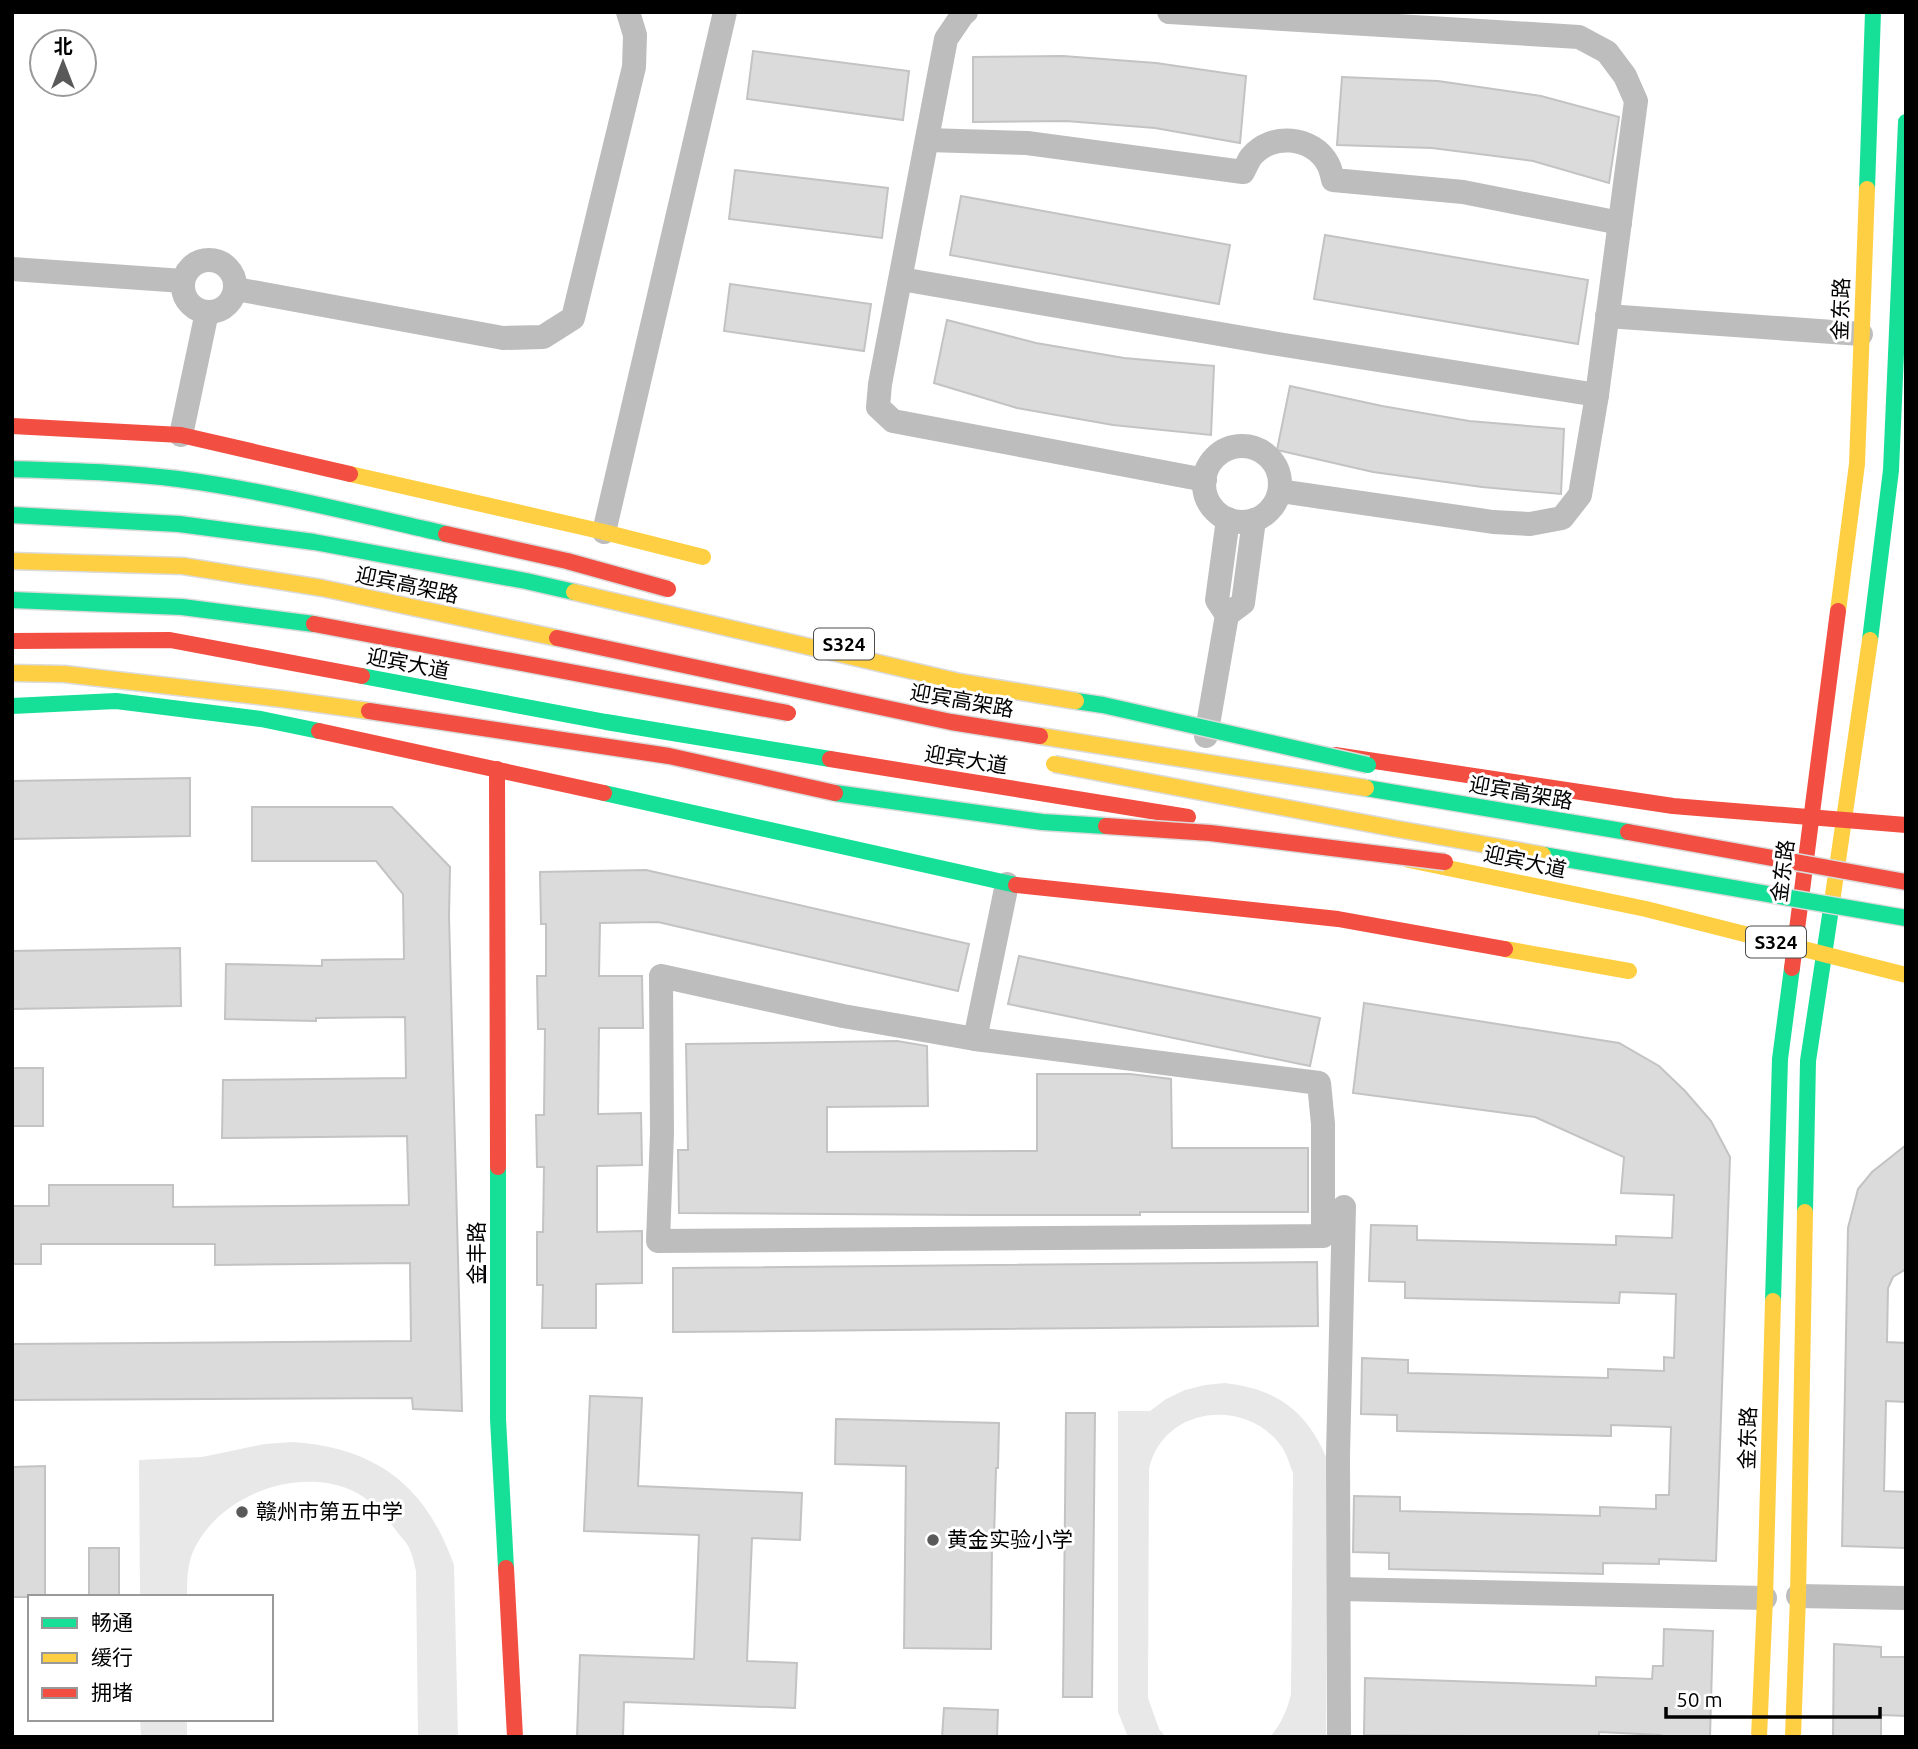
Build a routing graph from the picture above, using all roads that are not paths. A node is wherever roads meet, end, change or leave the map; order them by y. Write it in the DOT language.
graph roads {
  1 [pos="628,12"];
  2 [pos="725,12"];
  3 [pos="966,12"];
  4 [pos="1169,12"];
  5 [pos="1874,12"];
  6 [pos="1906,122"];
  7 [pos="927,140"];
  8 [pos="1620,223"];
  9 [pos="12,269"];
  10 [pos="901,279"];
  11 [pos="183,281"];
  12 [pos="236,289"];
  13 [pos="207,312"];
  14 [pos="1607,316"];
  15 [pos="1861,334"];
  16 [pos="1597,395"];
  17 [pos="12,426"];
  18 [pos="181,435"];
  19 [pos="12,469"];
  20 [pos="1205,480"];
  21 [pos="1280,491"];
  22 [pos="12,517"];
  23 [pos="1228,519"];
  24 [pos="1254,520"];
  25 [pos="604,532"];
  26 [pos="703,557"];
  27 [pos="12,561"];
  28 [pos="683,594"];
  29 [pos="12,600"];
  30 [pos="1227,615"];
  31 [pos="788,626"];
  32 [pos="12,641"];
  33 [pos="12,673"];
  34 [pos="960,682"];
  35 [pos="12,706"];
  36 [pos="799,715"];
  37 [pos="1206,736"];
  38 [pos="1044,762"];
  39 [pos="497,769"];
  40 [pos="1811,817"];
  41 [pos="1844,820"];
  42 [pos="1906,825"];
  43 [pos="1670,839"];
  44 [pos="1564,877"];
  45 [pos="1592,880"];
  46 [pos="1906,882"];
  47 [pos="1007,884"];
  48 [pos="1811,902"];
  49 [pos="1906,918"];
  50 [pos="1794,947"];
  51 [pos="1824,955"];
  52 [pos="1629,971"];
  53 [pos="1906,975"];
  54 [pos="975,1039"];
  55 [pos="1344,1207"];
  56 [pos="1339,1588"];
  57 [pos="1798,1596"];
  58 [pos="1765,1598"];
  59 [pos="1906,1598"];
  60 [pos="515,1737"];
  61 [pos="1339,1737"];
  62 [pos="1759,1737"];
  63 [pos="1793,1737"];
  1 -- 12 [label="street"];
  2 -- 25 [label="street"];
  3 -- 7 [label="street"];
  4 -- 8 [label="street"];
  5 -- 15 [label="main road, 金东路"];
  6 -- 41 [label="main road"];
  7 -- 8 [label="street"];
  7 -- 10 [label="street"];
  8 -- 14 [label="street"];
  9 -- 11 [label="street"];
  10 -- 16 [label="street"];
  10 -- 20 [label="street"];
  11 -- 12 [label="street"];
  11 -- 13 [label="street"];
  12 -- 13 [label="street"];
  13 -- 18 [label="street"];
  14 -- 15 [label="street"];
  14 -- 16 [label="street"];
  15 -- 40 [label="main road, 金东路"];
  16 -- 21 [label="street"];
  17 -- 18 [label="main road"];
  18 -- 25 [label="main road"];
  19 -- 28 [label="main road, bridge"];
  20 -- 21 [label="street"];
  20 -- 23 [label="street"];
  21 -- 24 [label="street"];
  22 -- 34 [label="main road, bridge"];
  22 -- 37 [label="main road, S324"];
  23 -- 24 [label="street"];
  23 -- 30 [label="street"];
  24 -- 30 [label="street"];
  25 -- 26 [label="main road"];
  27 -- 43 [label="main road, 迎宾高架路, bridge"];
  29 -- 36 [label="main road, bridge"];
  30 -- 37 [label="street"];
  31 -- 34 [label="main road, bridge"];
  32 -- 50 [label="main road, 迎宾大道 / S324"];
  33 -- 44 [label="main road, bridge"];
  34 -- 43 [label="main road, bridge"];
  35 -- 39 [label="main road"];
  37 -- 40 [label="main road, S324"];
  38 -- 48 [label="main road, bridge"];
  39 -- 47 [label="main road"];
  39 -- 60 [label="main road, 金丰路"];
  40 -- 41 [label="main road, S324"];
  40 -- 50 [label="main road, 金东路"];
  41 -- 42 [label="main road, S324"];
  41 -- 51 [label="main road"];
  43 -- 46 [label="main road, 迎宾高架路, bridge"];
  45 -- 48 [label="main road, bridge"];
  47 -- 52 [label="main road"];
  47 -- 54 [label="street"];
  48 -- 49 [label="main road, bridge"];
  50 -- 51 [label="main road, 迎宾大道 / S324"];
  50 -- 58 [label="main road, 金东路"];
  51 -- 53 [label="main road, 迎宾大道 / S324"];
  51 -- 57 [label="main road"];
  54 -- 54 [label="street"];
  55 -- 56 [label="street"];
  56 -- 58 [label="street"];
  56 -- 61 [label="street"];
  57 -- 59 [label="street"];
  57 -- 63 [label="main road"];
  58 -- 62 [label="main road, 金东路"];
}
